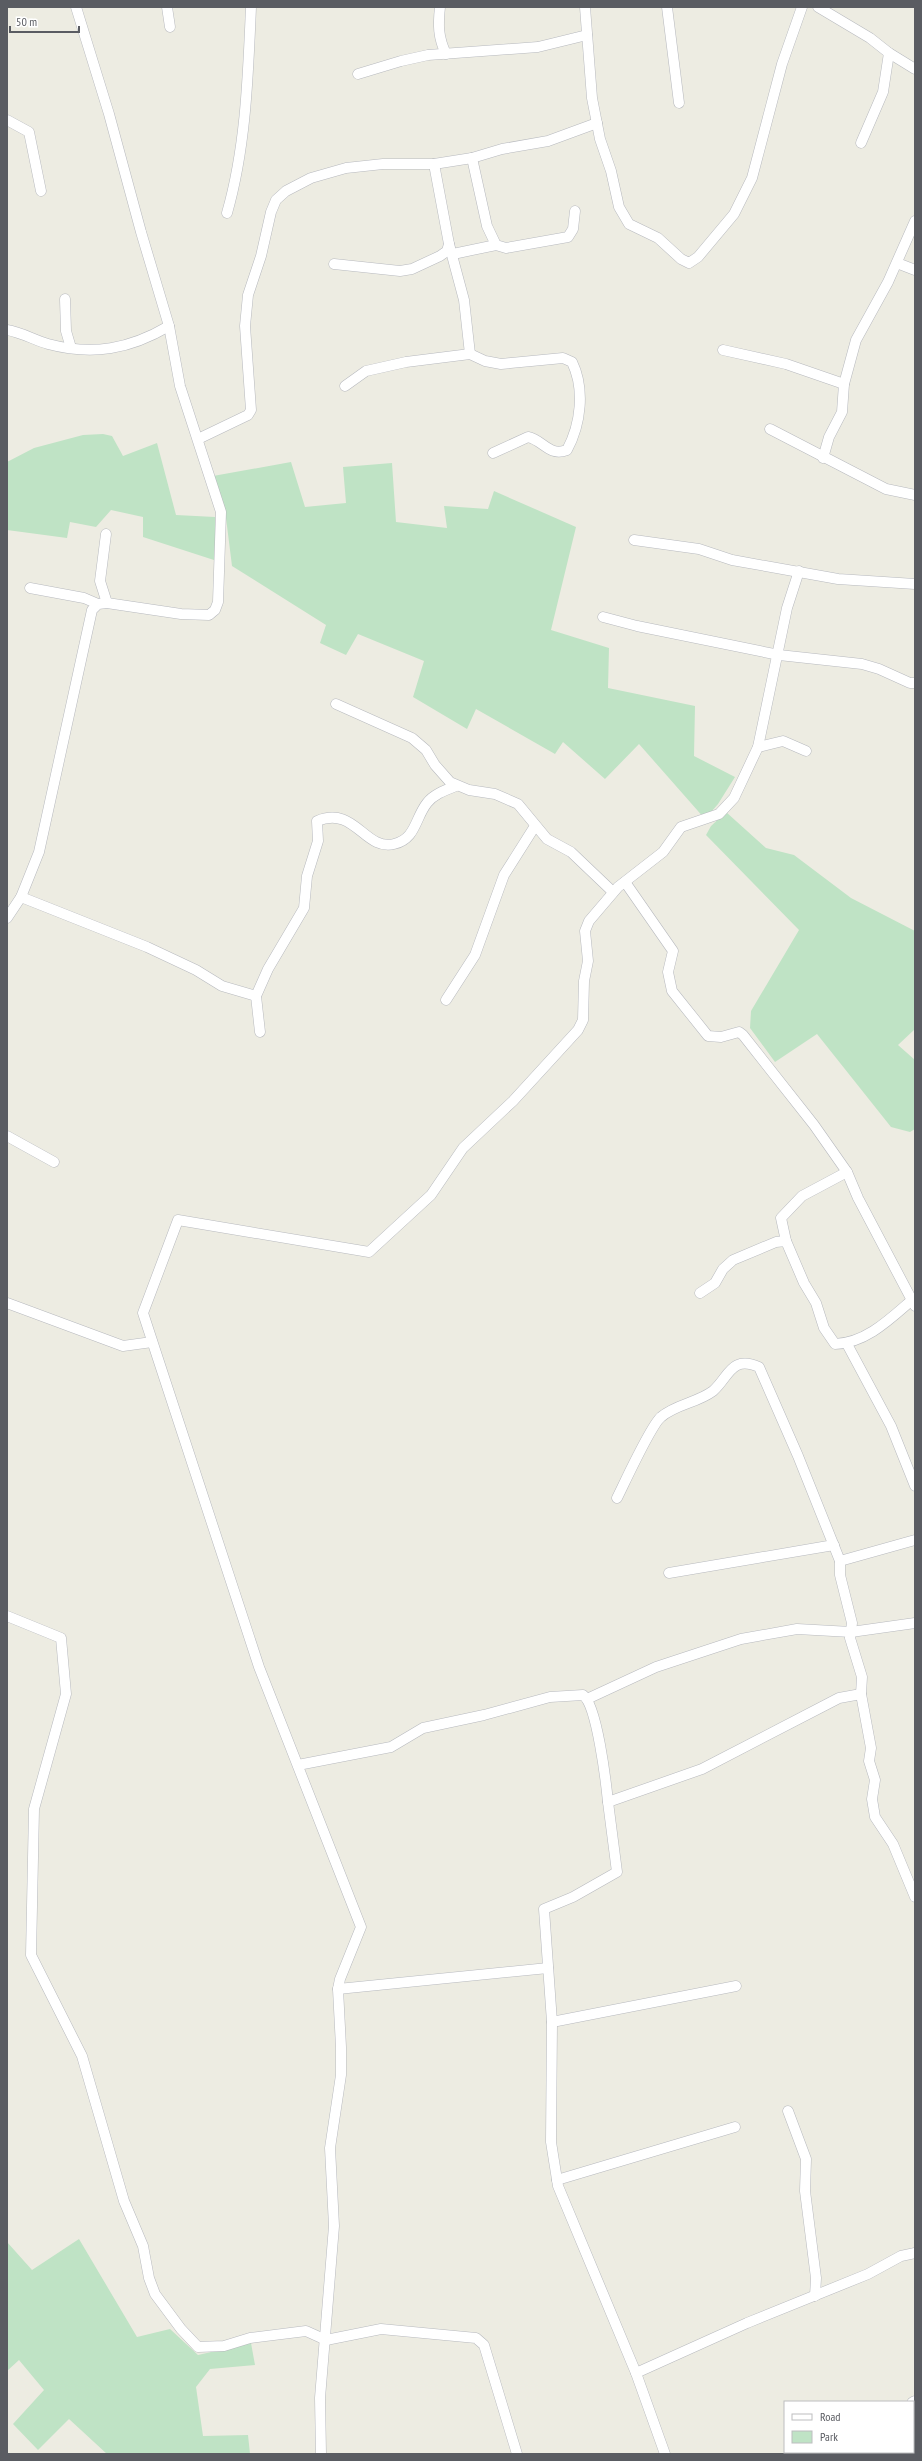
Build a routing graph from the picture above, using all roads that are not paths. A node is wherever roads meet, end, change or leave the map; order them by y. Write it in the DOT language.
graph roads {
  1 [pos="76,7"];
  2 [pos="167,7"];
  3 [pos="251,7"];
  4 [pos="440,7"];
  5 [pos="585,7"];
  6 [pos="666,7"];
  7 [pos="802,7"];
  8 [pos="818,7"];
  9 [pos="170,27"];
  10 [pos="588,35"];
  11 [pos="889,53"];
  12 [pos="446,54"];
  13 [pos="915,69"];
  14 [pos="358,74"];
  15 [pos="679,103"];
  16 [pos="7,120"];
  17 [pos="597,123"];
  18 [pos="861,143"];
  19 [pos="472,158"];
  20 [pos="434,164"];
  21 [pos="41,191"];
  22 [pos="575,211"];
  23 [pos="227,213"];
  24 [pos="915,221"];
  25 [pos="449,244"];
  26 [pos="496,246"];
  27 [pos="454,254"];
  28 [pos="897,263"];
  29 [pos="334,264"];
  30 [pos="915,270"];
  31 [pos="65,299"];
  32 [pos="169,326"];
  33 [pos="7,330"];
  34 [pos="71,348"];
  35 [pos="723,350"];
  36 [pos="470,354"];
  37 [pos="844,384"];
  38 [pos="345,386"];
  39 [pos="770,429"];
  40 [pos="198,439"];
  41 [pos="493,453"];
  42 [pos="823,458"];
  43 [pos="915,495"];
  44 [pos="106,534"];
  45 [pos="634,540"];
  46 [pos="799,571"];
  47 [pos="915,584"];
  48 [pos="30,588"];
  49 [pos="102,604"];
  50 [pos="603,617"];
  51 [pos="779,655"];
  52 [pos="915,683"];
  53 [pos="336,704"];
  54 [pos="758,747"];
  55 [pos="806,751"];
  56 [pos="456,786"];
  57 [pos="535,826"];
  58 [pos="625,882"];
  59 [pos="613,892"];
  60 [pos="21,897"];
  61 [pos="7,918"];
  62 [pos="256,996"];
  63 [pos="446,1000"];
  64 [pos="260,1032"];
  65 [pos="7,1136"];
  66 [pos="54,1162"];
  67 [pos="847,1172"];
  68 [pos="786,1241"];
  69 [pos="700,1293"];
  70 [pos="7,1303"];
  71 [pos="913,1303"];
  72 [pos="152,1342"];
  73 [pos="847,1344"];
  74 [pos="915,1486"];
  75 [pos="617,1498"];
  76 [pos="915,1540"];
  77 [pos="834,1545"];
  78 [pos="840,1561"];
  79 [pos="670,1573"];
  80 [pos="7,1616"];
  81 [pos="915,1623"];
  82 [pos="851,1632"];
  83 [pos="861,1694"];
  84 [pos="587,1699"];
  85 [pos="298,1765"];
  86 [pos="608,1802"];
  87 [pos="915,1897"];
  88 [pos="548,1968"];
  89 [pos="736,1986"];
  90 [pos="338,1989"];
  91 [pos="552,2022"];
  92 [pos="788,2111"];
  93 [pos="735,2127"];
  94 [pos="557,2180"];
  95 [pos="915,2252"];
  96 [pos="815,2296"];
  97 [pos="326,2340"];
  98 [pos="636,2374"];
  99 [pos="321,2454"];
  100 [pos="517,2454"];
  101 [pos="665,2454"];
  1 -- 32 [label="street"];
  2 -- 9 [label="street"];
  3 -- 23 [label="street"];
  4 -- 12 [label="street"];
  5 -- 10 [label="street"];
  6 -- 15 [label="street"];
  7 -- 17 [label="street"];
  8 -- 11 [label="street"];
  10 -- 12 [label="street"];
  10 -- 17 [label="street"];
  11 -- 13 [label="street"];
  11 -- 18 [label="street"];
  12 -- 14 [label="street"];
  16 -- 21 [label="street"];
  17 -- 19 [label="street"];
  19 -- 20 [label="street"];
  19 -- 26 [label="street"];
  20 -- 25 [label="street"];
  20 -- 40 [label="street"];
  22 -- 26 [label="street"];
  24 -- 28 [label="street"];
  25 -- 27 [label="street"];
  25 -- 29 [label="street"];
  26 -- 27 [label="street"];
  27 -- 36 [label="street"];
  28 -- 30 [label="street"];
  28 -- 37 [label="street"];
  31 -- 34 [label="street"];
  32 -- 34 [label="street"];
  32 -- 40 [label="street"];
  33 -- 34 [label="street"];
  35 -- 37 [label="street"];
  36 -- 38 [label="street"];
  36 -- 41 [label="street"];
  37 -- 42 [label="street"];
  39 -- 42 [label="street"];
  40 -- 49 [label="street"];
  42 -- 43 [label="street"];
  44 -- 49 [label="street"];
  45 -- 46 [label="street"];
  46 -- 47 [label="street"];
  46 -- 51 [label="street"];
  48 -- 49 [label="street"];
  49 -- 60 [label="street"];
  50 -- 51 [label="street"];
  51 -- 52 [label="street"];
  51 -- 54 [label="street"];
  53 -- 56 [label="street"];
  54 -- 55 [label="street"];
  54 -- 58 [label="street"];
  56 -- 57 [label="street"];
  56 -- 62 [label="street"];
  57 -- 59 [label="street"];
  57 -- 63 [label="street"];
  58 -- 59 [label="street"];
  58 -- 67 [label="street"];
  59 -- 72 [label="street"];
  60 -- 61 [label="street"];
  60 -- 62 [label="street"];
  62 -- 64 [label="street"];
  65 -- 66 [label="street"];
  67 -- 68 [label="street"];
  67 -- 71 [label="street"];
  68 -- 69 [label="street"];
  68 -- 73 [label="street"];
  70 -- 72 [label="street"];
  71 -- 73 [label="street"];
  72 -- 85 [label="street"];
  73 -- 74 [label="street"];
  75 -- 77 [label="street"];
  76 -- 78 [label="street"];
  77 -- 78 [label="street"];
  77 -- 79 [label="street"];
  78 -- 82 [label="street"];
  80 -- 97 [label="street"];
  81 -- 82 [label="street"];
  82 -- 83 [label="street"];
  82 -- 84 [label="street"];
  83 -- 86 [label="street"];
  83 -- 87 [label="street"];
  84 -- 85 [label="street"];
  84 -- 86 [label="street"];
  85 -- 90 [label="street"];
  86 -- 88 [label="street"];
  88 -- 90 [label="street"];
  88 -- 91 [label="street"];
  89 -- 91 [label="street"];
  90 -- 97 [label="street"];
  91 -- 94 [label="street"];
  92 -- 96 [label="street"];
  93 -- 94 [label="street"];
  94 -- 98 [label="street"];
  95 -- 96 [label="street"];
  96 -- 98 [label="street"];
  97 -- 99 [label="street"];
  97 -- 100 [label="street"];
  98 -- 101 [label="street"];
}
